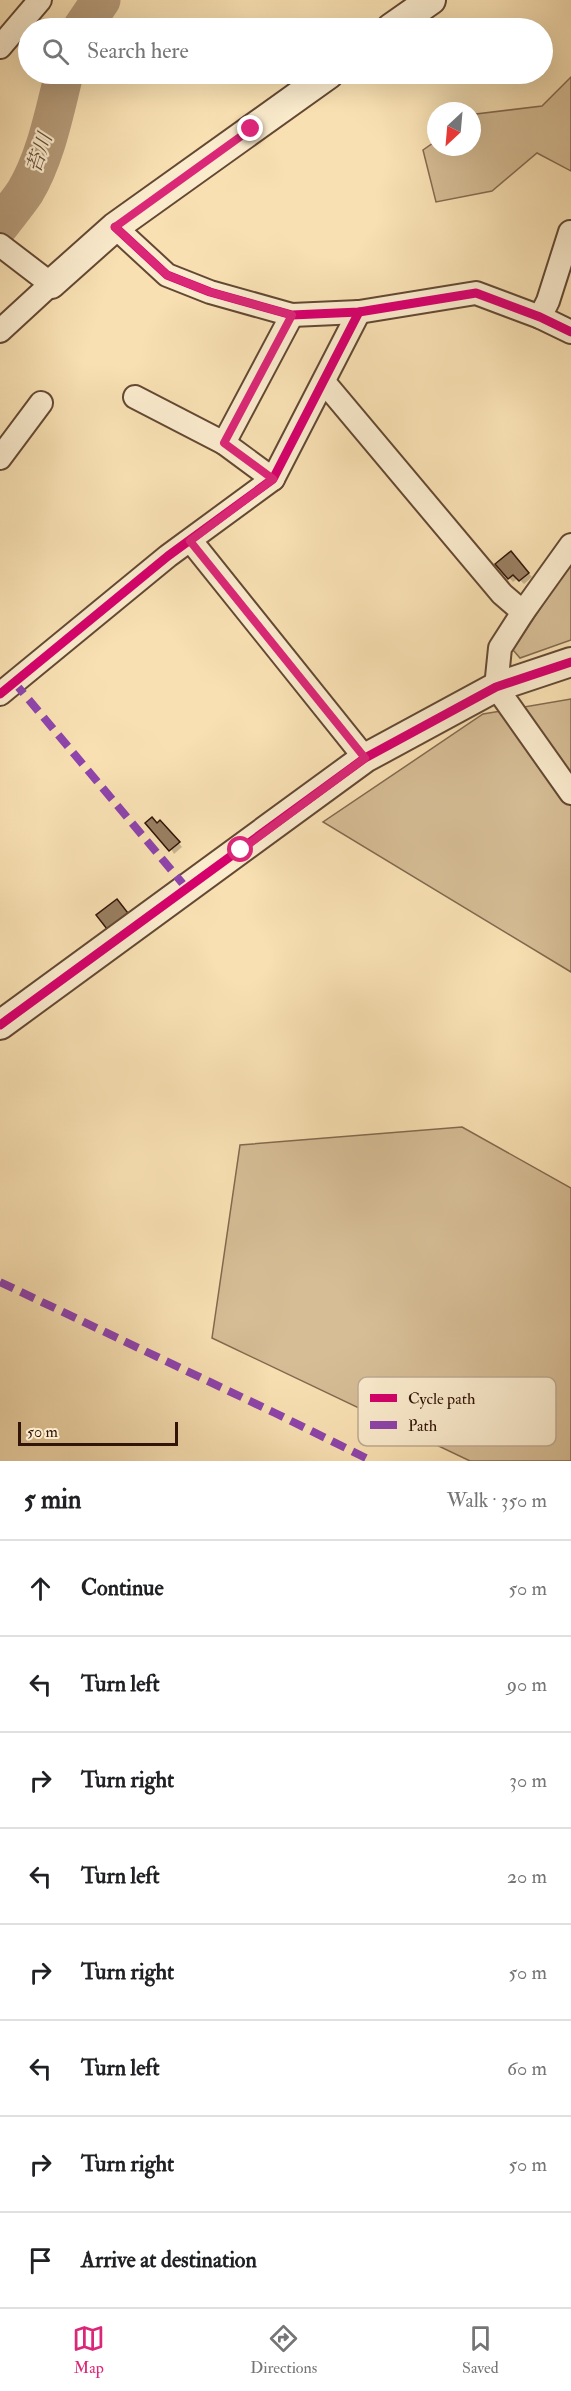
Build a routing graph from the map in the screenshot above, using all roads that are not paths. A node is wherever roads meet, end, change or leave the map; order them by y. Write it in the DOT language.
graph roads {
  1 [pos="40,0"];
  2 [pos="431,0"];
  3 [pos="23,11"];
  4 [pos="406,18"];
  5 [pos="18,19"];
  6 [pos="0,47"];
  7 [pos="315,84"];
  8 [pos="115,227"];
  9 [pos="570,232"];
  10 [pos="3,247"];
  11 [pos="51,284"];
  12 [pos="359,312"];
  13 [pos="292,315"];
  14 [pos="540,317"];
  15 [pos="0,331"];
  16 [pos="571,332"];
  17 [pos="324,382"];
  18 [pos="135,397"];
  19 [pos="40,403"];
  20 [pos="224,443"];
  21 [pos="0,458"];
  22 [pos="273,479"];
  23 [pos="190,541"];
  24 [pos="571,545"];
  25 [pos="523,612"];
  26 [pos="571,662"];
  27 [pos="496,687"];
  28 [pos="0,694"];
  29 [pos="365,758"];
  30 [pos="571,793"];
  31 [pos="0,1025"];
  1 -- 3 [label="street"];
  2 -- 4 [label="street"];
  5 -- 6 [label="street"];
  7 -- 8 [label="street"];
  8 -- 11 [label="street"];
  8 -- 13 [label="street"];
  9 -- 14 [label="street"];
  10 -- 11 [label="street"];
  11 -- 15 [label="street"];
  12 -- 13 [label="street"];
  12 -- 14 [label="street"];
  12 -- 17 [label="street"];
  13 -- 20 [label="street"];
  14 -- 16 [label="street"];
  17 -- 22 [label="street"];
  17 -- 25 [label="street"];
  18 -- 20 [label="street"];
  19 -- 21 [label="street"];
  20 -- 22 [label="street"];
  22 -- 23 [label="street"];
  23 -- 28 [label="street"];
  23 -- 29 [label="street"];
  24 -- 25 [label="street"];
  25 -- 27 [label="street"];
  26 -- 27 [label="street"];
  27 -- 29 [label="street"];
  27 -- 30 [label="street"];
  29 -- 31 [label="street"];
}
